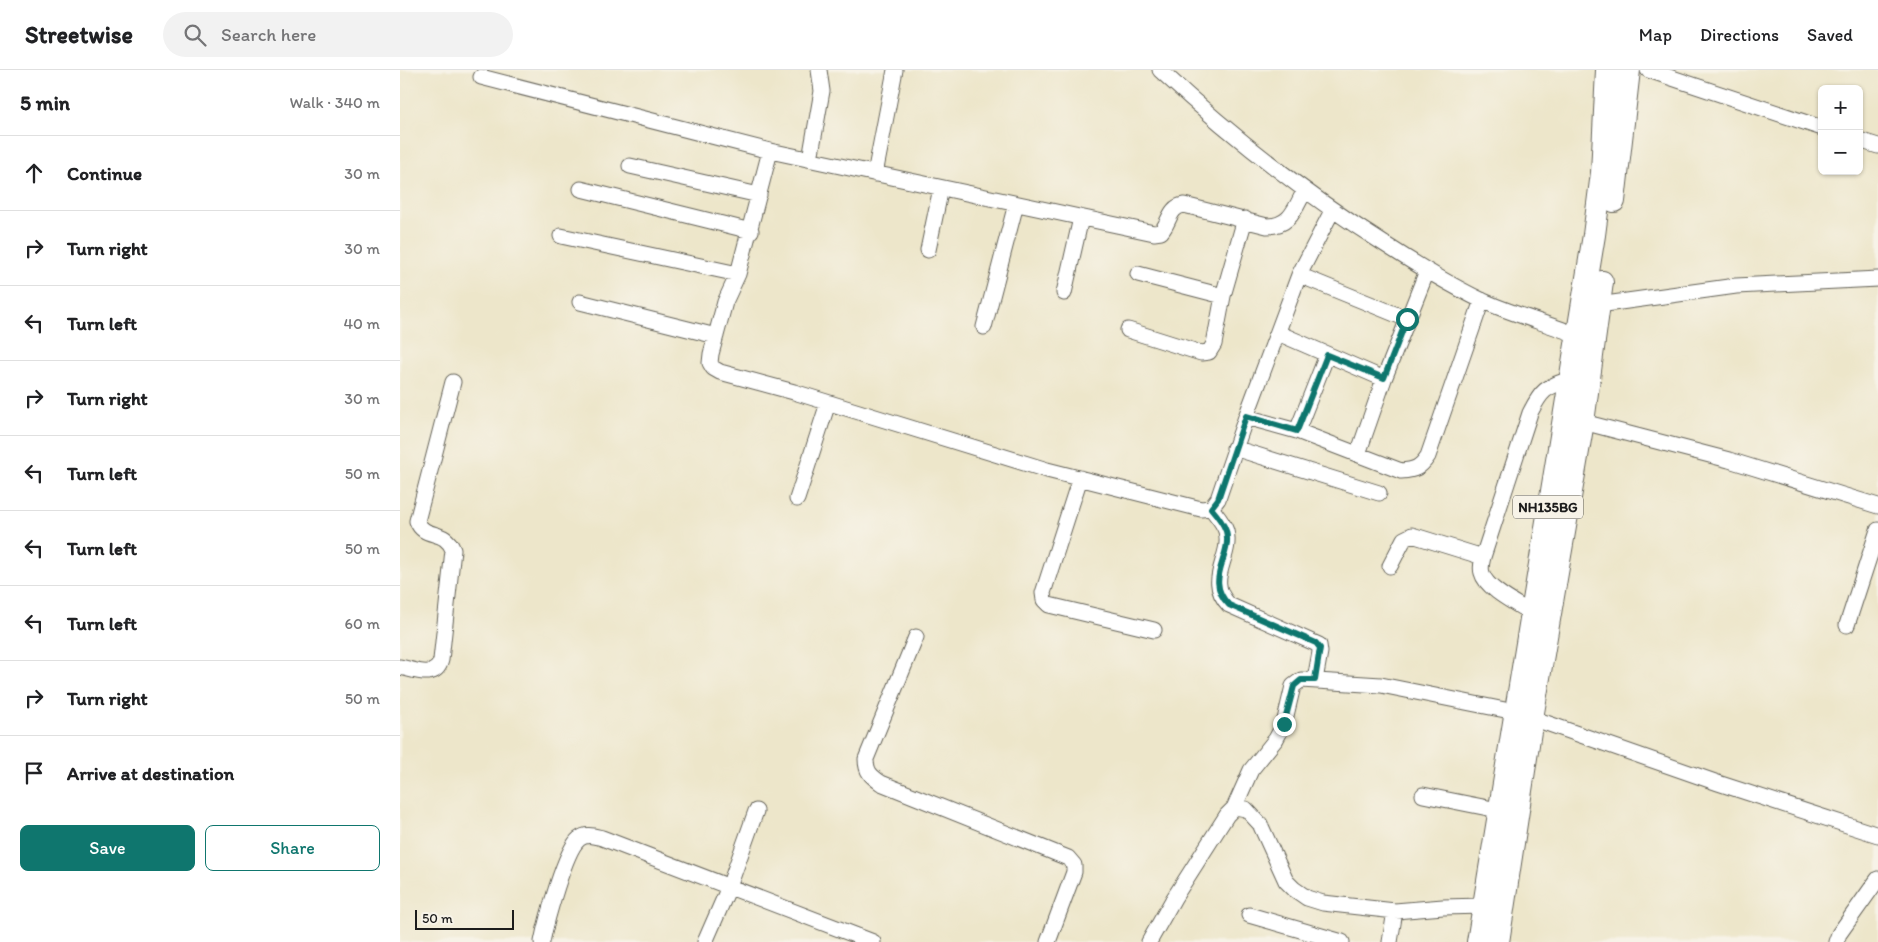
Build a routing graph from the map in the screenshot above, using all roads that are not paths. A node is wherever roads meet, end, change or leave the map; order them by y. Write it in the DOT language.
graph roads {
  1 [pos="819,70"];
  2 [pos="895,70"];
  3 [pos="1160,70"];
  4 [pos="1607,70"];
  5 [pos="1629,70"];
  6 [pos="1648,70"];
  7 [pos="481,77"];
  8 [pos="1818,127"];
  9 [pos="1863,141"];
  10 [pos="1878,146"];
  11 [pos="770,151"];
  12 [pos="810,159"];
  13 [pos="630,166"];
  14 [pos="875,174"];
  15 [pos="942,188"];
  16 [pos="581,189"];
  17 [pos="1305,190"];
  18 [pos="760,195"];
  19 [pos="1016,204"];
  20 [pos="1332,210"];
  21 [pos="1081,218"];
  22 [pos="1245,219"];
  23 [pos="751,231"];
  24 [pos="561,236"];
  25 [pos="928,250"];
  26 [pos="1427,271"];
  27 [pos="738,274"];
  28 [pos="1138,274"];
  29 [pos="1299,275"];
  30 [pos="1878,279"];
  31 [pos="1064,293"];
  32 [pos="1222,296"];
  33 [pos="1482,300"];
  34 [pos="580,302"];
  35 [pos="1591,306"];
  36 [pos="1407,319"];
  37 [pos="984,327"];
  38 [pos="1128,330"];
  39 [pos="1278,333"];
  40 [pos="1577,335"];
  41 [pos="716,336"];
  42 [pos="1327,355"];
  43 [pos="1384,378"];
  44 [pos="1570,379"];
  45 [pos="453,382"];
  46 [pos="828,402"];
  47 [pos="1246,416"];
  48 [pos="1583,422"];
  49 [pos="1297,431"];
  50 [pos="1234,448"];
  51 [pos="1358,454"];
  52 [pos="1080,478"];
  53 [pos="1378,493"];
  54 [pos="797,499"];
  55 [pos="1878,506"];
  56 [pos="1211,508"];
  57 [pos="1878,530"];
  58 [pos="1483,557"];
  59 [pos="1390,566"];
  60 [pos="1531,613"];
  61 [pos="1847,625"];
  62 [pos="1154,630"];
  63 [pos="916,636"];
  64 [pos="400,667"];
  65 [pos="1315,680"];
  66 [pos="1523,715"];
  67 [pos="1423,795"];
  68 [pos="1234,808"];
  69 [pos="1498,810"];
  70 [pos="756,811"];
  71 [pos="1878,835"];
  72 [pos="1878,879"];
  73 [pos="729,887"];
  74 [pos="1483,906"];
  75 [pos="1395,911"];
  76 [pos="1250,915"];
  77 [pos="542,942"];
  78 [pos="705,942"];
  79 [pos="873,942"];
  80 [pos="1048,942"];
  81 [pos="1149,942"];
  82 [pos="1342,942"];
  83 [pos="1390,942"];
  84 [pos="1478,942"];
  85 [pos="1498,942"];
  86 [pos="1836,942"];
  1 -- 12 [label="street"];
  2 -- 14 [label="street"];
  3 -- 17 [label="street"];
  4 -- 35 [label="highway, NH135BG"];
  5 -- 35 [label="highway, NH135BG"];
  6 -- 8 [label="street"];
  7 -- 11 [label="street"];
  9 -- 10 [label="street"];
  11 -- 12 [label="street"];
  11 -- 18 [label="street"];
  12 -- 14 [label="street"];
  13 -- 18 [label="street"];
  14 -- 15 [label="street"];
  15 -- 19 [label="street"];
  15 -- 25 [label="street"];
  16 -- 23 [label="street"];
  17 -- 20 [label="street"];
  17 -- 22 [label="street"];
  18 -- 23 [label="street"];
  19 -- 21 [label="street"];
  19 -- 37 [label="street"];
  20 -- 26 [label="street"];
  20 -- 29 [label="street"];
  21 -- 22 [label="street"];
  21 -- 31 [label="street"];
  22 -- 32 [label="street"];
  23 -- 27 [label="street"];
  24 -- 27 [label="street"];
  26 -- 33 [label="street"];
  26 -- 36 [label="street"];
  27 -- 41 [label="street"];
  28 -- 32 [label="street"];
  29 -- 36 [label="street"];
  29 -- 39 [label="street"];
  30 -- 35 [label="street"];
  32 -- 38 [label="street"];
  33 -- 40 [label="street"];
  33 -- 51 [label="street"];
  34 -- 41 [label="street"];
  35 -- 40 [label="highway, NH135BG"];
  35 -- 48 [label="highway, NH135BG"];
  36 -- 43 [label="street"];
  39 -- 42 [label="street"];
  39 -- 47 [label="street"];
  40 -- 44 [label="highway, NH135BG"];
  41 -- 46 [label="street"];
  42 -- 43 [label="street"];
  42 -- 49 [label="street"];
  43 -- 51 [label="street"];
  44 -- 58 [label="street"];
  44 -- 60 [label="highway, NH135BG"];
  45 -- 64 [label="street"];
  46 -- 52 [label="street"];
  46 -- 54 [label="street"];
  47 -- 49 [label="street"];
  47 -- 50 [label="street"];
  48 -- 55 [label="street"];
  48 -- 66 [label="highway, NH135BG"];
  49 -- 51 [label="street"];
  50 -- 53 [label="street"];
  50 -- 56 [label="street"];
  52 -- 56 [label="street"];
  52 -- 62 [label="street"];
  56 -- 65 [label="street"];
  57 -- 61 [label="street"];
  58 -- 59 [label="street"];
  58 -- 60 [label="street"];
  60 -- 66 [label="highway, NH135BG"];
  63 -- 80 [label="street"];
  65 -- 66 [label="street"];
  65 -- 68 [label="street"];
  66 -- 69 [label="highway, NH135BG"];
  66 -- 71 [label="street"];
  66 -- 85 [label="highway, NH135BG"];
  67 -- 69 [label="street"];
  68 -- 75 [label="street"];
  68 -- 81 [label="street"];
  69 -- 74 [label="highway, NH135BG"];
  70 -- 73 [label="street"];
  72 -- 86 [label="street"];
  73 -- 77 [label="street"];
  73 -- 78 [label="street"];
  73 -- 79 [label="street"];
  74 -- 75 [label="street"];
  74 -- 84 [label="highway, NH135BG"];
  75 -- 83 [label="street"];
  76 -- 82 [label="street"];
}
